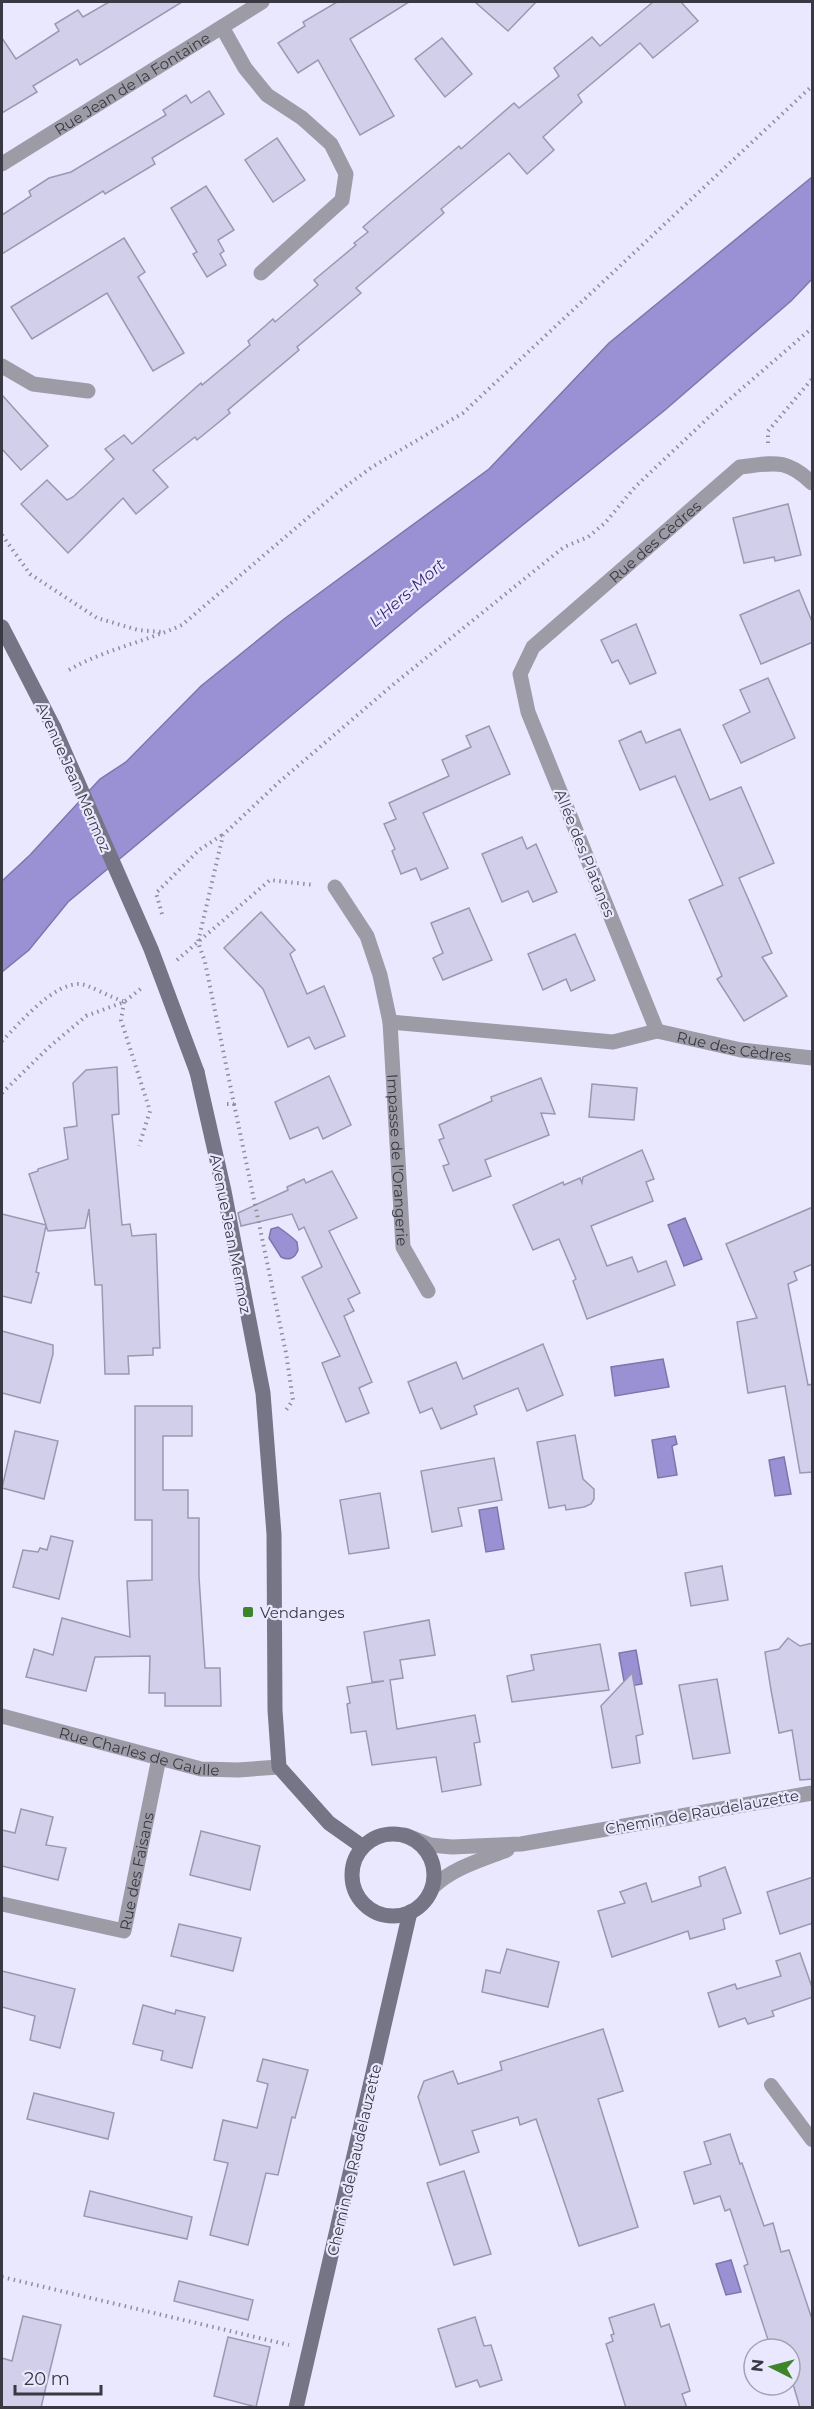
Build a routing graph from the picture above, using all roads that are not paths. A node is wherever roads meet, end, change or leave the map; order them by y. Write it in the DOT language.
graph roads {
  1 [pos="262,2"];
  2 [pos="222,27"];
  3 [pos="2,164"];
  4 [pos="261,273"];
  5 [pos="2,366"];
  6 [pos="88,392"];
  7 [pos="813,483"];
  8 [pos="2,627"];
  9 [pos="520,674"];
  10 [pos="335,887"];
  11 [pos="390,1022"];
  12 [pos="657,1031"];
  13 [pos="813,1058"];
  14 [pos="428,1291"];
  15 [pos="2,1716"];
  16 [pos="159,1758"];
  17 [pos="279,1767"];
  18 [pos="813,1793"];
  19 [pos="405,1835"];
  20 [pos="521,1844"];
  21 [pos="363,1847"];
  22 [pos="432,1888"];
  23 [pos="2,1904"];
  24 [pos="410,1912"];
  25 [pos="771,2085"];
  26 [pos="813,2140"];
  27 [pos="296,2408"];
  1 -- 2 [label="street, Rue Jean de la Fontaine"];
  2 -- 3 [label="street, Rue Jean de la Fontaine"];
  2 -- 4 [label="street"];
  5 -- 6 [label="street"];
  7 -- 9 [label="street, Rue des Cèdres"];
  8 -- 17 [label="street, Avenue Jean Mermoz, bridge"];
  9 -- 12 [label="street, Allée des Platanes"];
  10 -- 11 [label="street, Impasse de l'Orangerie"];
  11 -- 12 [label="street"];
  11 -- 14 [label="street, Impasse de l'Orangerie"];
  12 -- 13 [label="street, Rue des Cèdres"];
  15 -- 16 [label="street, Rue Charles de Gaulle"];
  16 -- 17 [label="street, Rue Charles de Gaulle"];
  16 -- 23 [label="street, Rue des Faisans"];
  17 -- 21 [label="street"];
  18 -- 20 [label="street, Chemin de Raudelauzette"];
  19 -- 20 [label="street, Chemin de Raudelauzette"];
  19 -- 21 [label="street"];
  19 -- 22 [label="street"];
  20 -- 22 [label="street, Chemin de Raudelauzette"];
  21 -- 24 [label="street"];
  22 -- 24 [label="street"];
  24 -- 27 [label="street, Chemin de Raudelauzette"];
  25 -- 26 [label="lane"];
}
